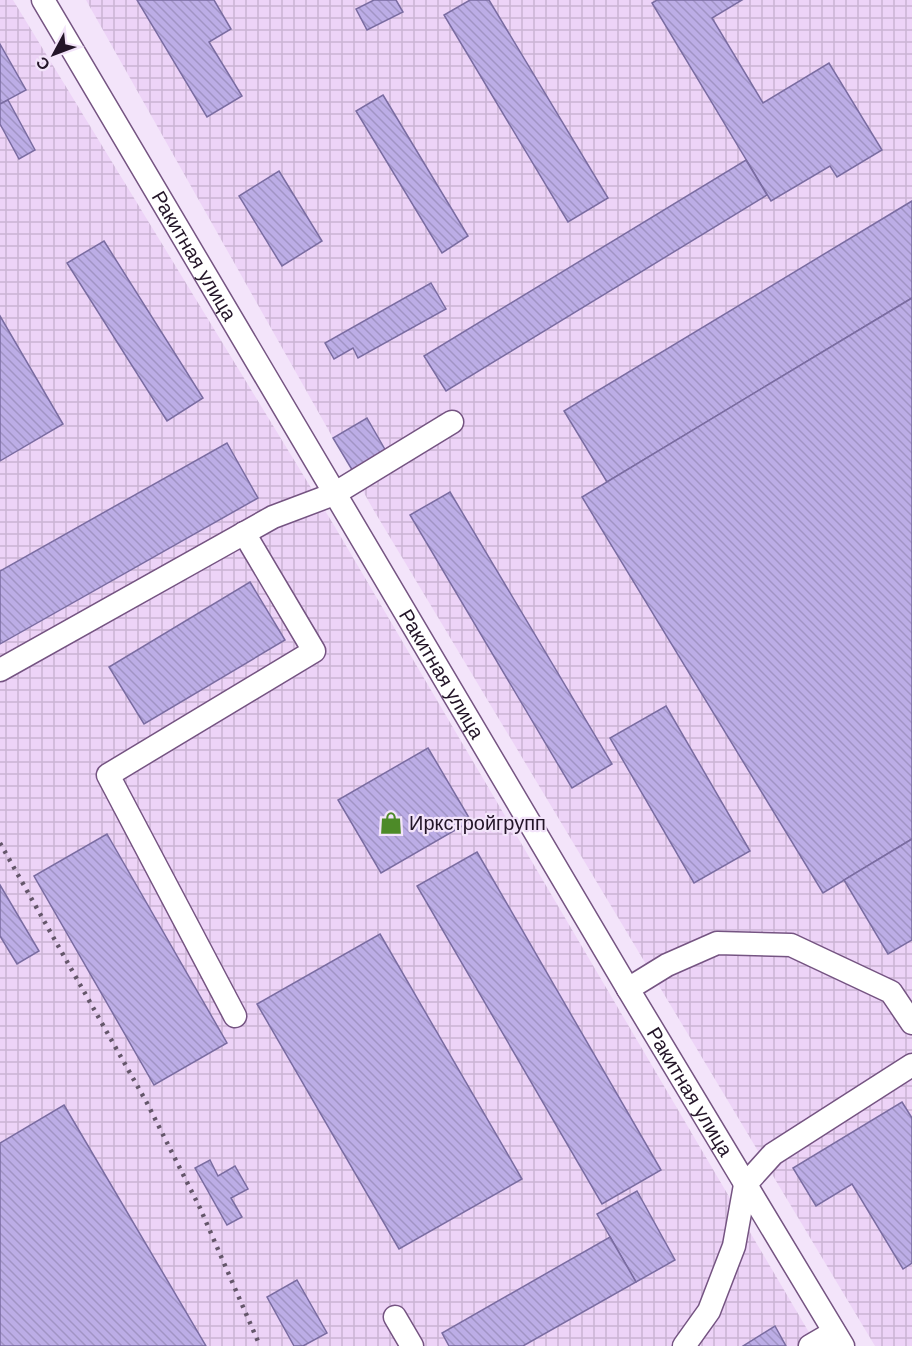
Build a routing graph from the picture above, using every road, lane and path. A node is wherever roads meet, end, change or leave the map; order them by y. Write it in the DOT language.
graph roads {
  1 [pos="43,0"];
  2 [pos="452,422"];
  3 [pos="334,494"];
  4 [pos="244,533"];
  5 [pos="0,670"];
  6 [pos="628,989"];
  7 [pos="235,1016"];
  8 [pos="912,1023"];
  9 [pos="912,1065"];
  10 [pos="745,1185"];
  11 [pos="395,1317"];
  12 [pos="838,1339"];
  13 [pos="412,1346"];
  14 [pos="684,1346"];
  15 [pos="810,1346"];
  1 -- 3 [label="street, Ракитная улица"];
  2 -- 3 [label="street"];
  3 -- 4 [label="street"];
  3 -- 6 [label="street, Ракитная улица"];
  4 -- 5 [label="street"];
  4 -- 7 [label="street"];
  6 -- 8 [label="street"];
  6 -- 10 [label="street, Ракитная улица"];
  9 -- 10 [label="street"];
  10 -- 12 [label="street, Ракитная улица"];
  10 -- 14 [label="street"];
  11 -- 13 [label="street"];
  12 -- 15 [label="street"];
}
